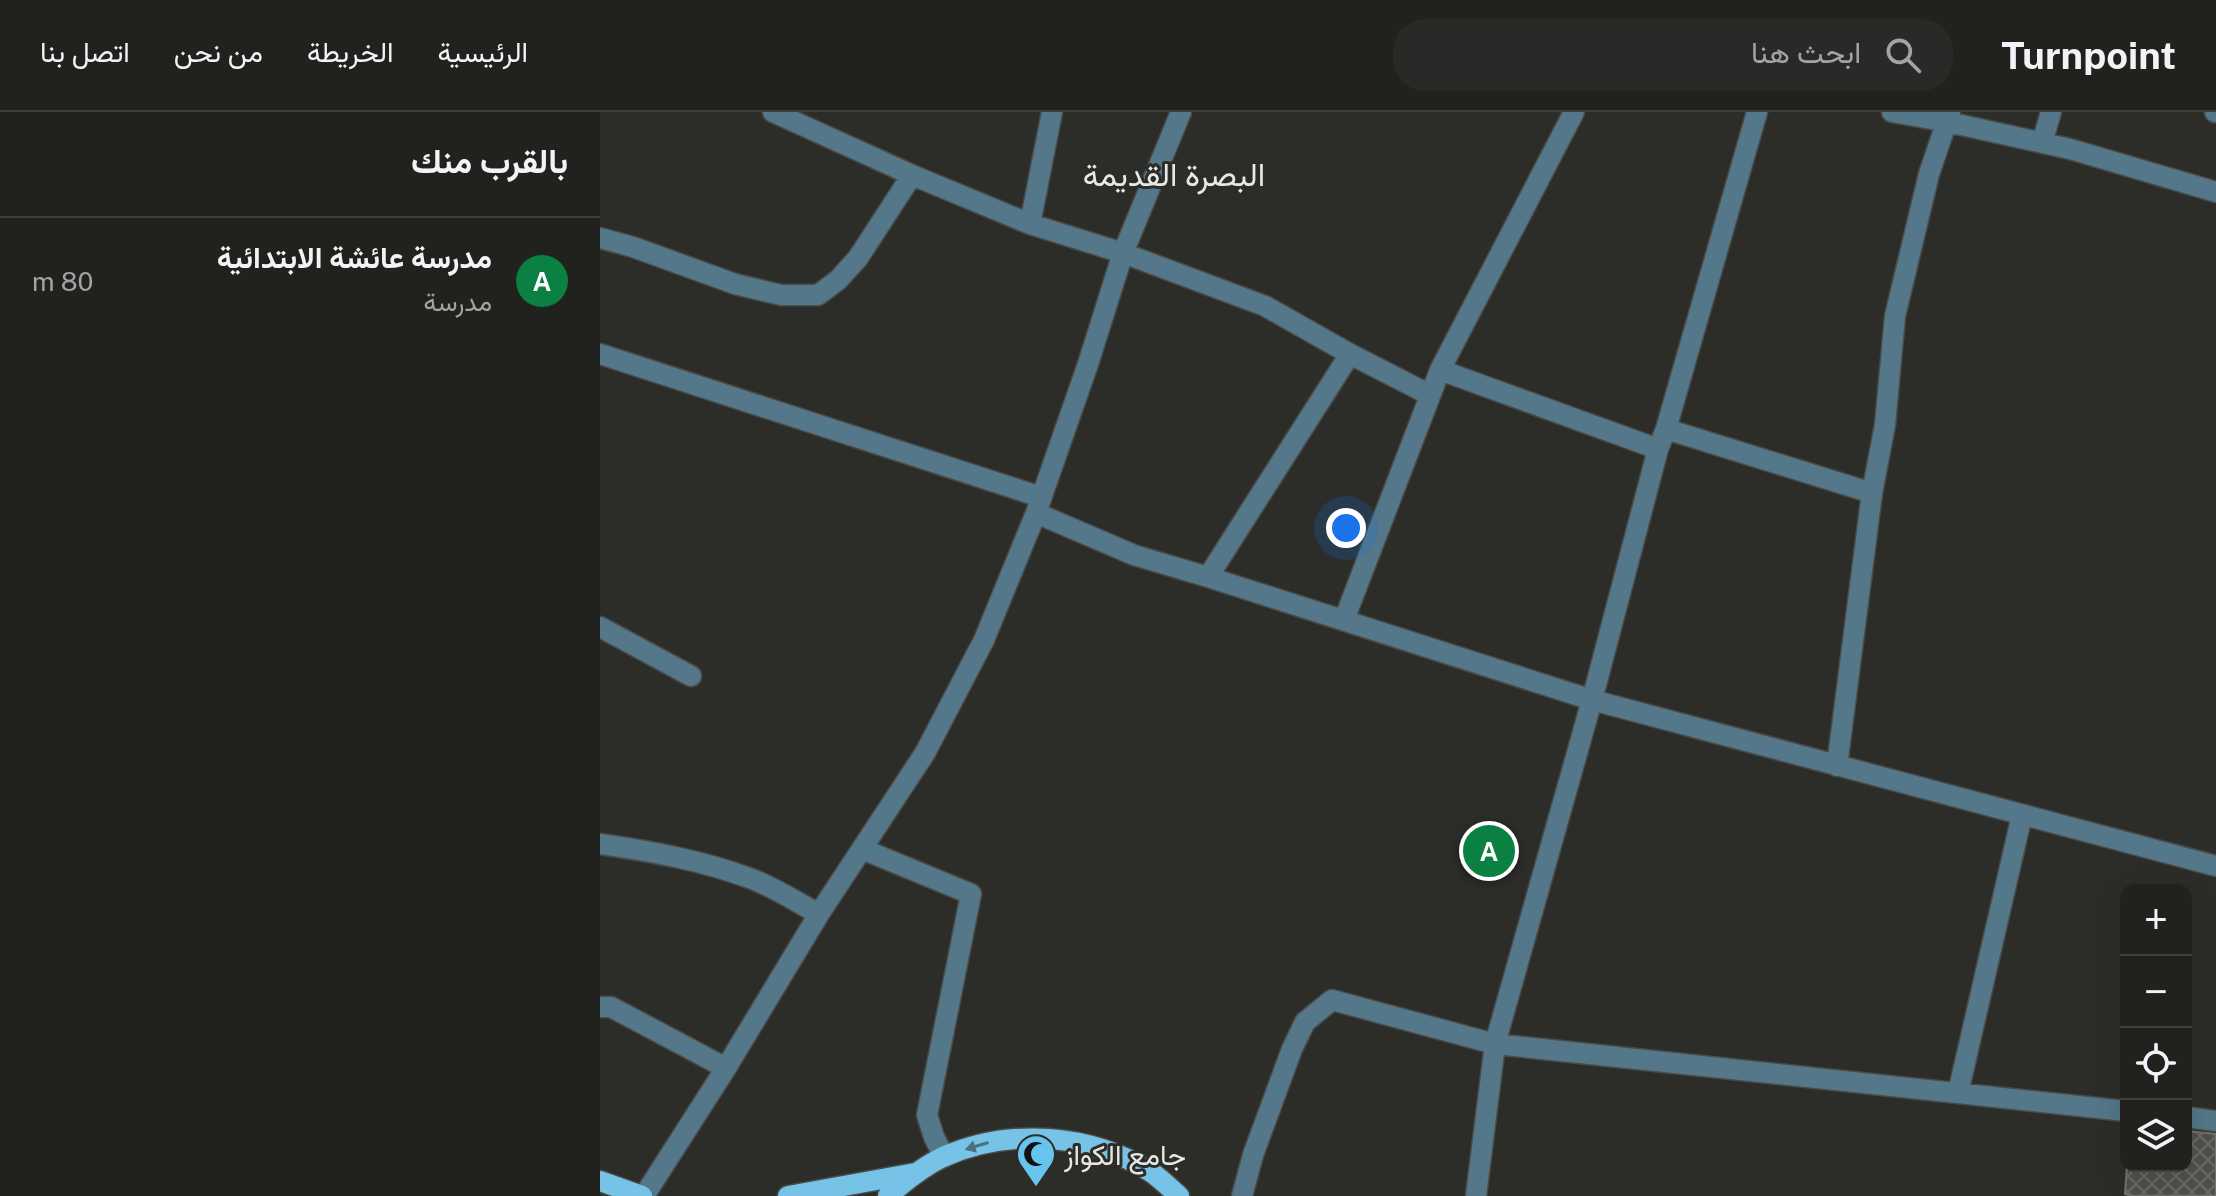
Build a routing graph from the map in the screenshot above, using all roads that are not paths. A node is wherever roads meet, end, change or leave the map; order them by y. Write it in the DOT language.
graph roads {
  1 [pos="773,112"];
  2 [pos="1052,112"];
  3 [pos="1181,112"];
  4 [pos="1574,112"];
  5 [pos="1757,112"];
  6 [pos="1892,112"];
  7 [pos="2051,112"];
  8 [pos="1949,117"];
  9 [pos="2042,143"];
  10 [pos="912,175"];
  11 [pos="2214,184"];
  12 [pos="1030,224"];
  13 [pos="600,238"];
  14 [pos="1123,253"];
  15 [pos="600,354"];
  16 [pos="1350,354"];
  17 [pos="1440,370"];
  18 [pos="1430,395"];
  19 [pos="1666,429"];
  20 [pos="1658,449"];
  21 [pos="1872,493"];
  22 [pos="1038,505"];
  23 [pos="1208,577"];
  24 [pos="1344,620"];
  25 [pos="600,627"];
  26 [pos="691,676"];
  27 [pos="1592,700"];
  28 [pos="1837,766"];
  29 [pos="2022,815"];
  30 [pos="600,844"];
  31 [pos="862,849"];
  32 [pos="2216,866"];
  33 [pos="819,914"];
  34 [pos="600,1007"];
  35 [pos="1495,1044"];
  36 [pos="726,1068"];
  37 [pos="1958,1093"];
  38 [pos="2120,1110"];
  39 [pos="2192,1118"];
  40 [pos="2216,1121"];
  41 [pos="944,1157"];
  42 [pos="915,1173"];
  43 [pos="600,1181"];
  44 [pos="643,1196"];
  45 [pos="788,1196"];
  46 [pos="888,1196"];
  47 [pos="1179,1196"];
  48 [pos="1242,1196"];
  49 [pos="1476,1196"];
  1 -- 10 [label="street"];
  2 -- 12 [label="street"];
  3 -- 14 [label="street"];
  4 -- 17 [label="street"];
  5 -- 19 [label="street"];
  6 -- 8 [label="street"];
  7 -- 9 [label="street"];
  8 -- 9 [label="street"];
  8 -- 21 [label="street"];
  9 -- 11 [label="street"];
  10 -- 12 [label="street"];
  10 -- 13 [label="street"];
  12 -- 14 [label="street"];
  14 -- 16 [label="street"];
  14 -- 22 [label="street"];
  15 -- 22 [label="street"];
  16 -- 18 [label="street"];
  16 -- 23 [label="street"];
  17 -- 18 [label="street"];
  17 -- 20 [label="street"];
  18 -- 24 [label="street"];
  19 -- 20 [label="street"];
  19 -- 21 [label="street"];
  20 -- 27 [label="street"];
  21 -- 28 [label="street"];
  22 -- 23 [label="street"];
  22 -- 31 [label="street"];
  23 -- 24 [label="street"];
  24 -- 27 [label="street"];
  25 -- 26 [label="street"];
  27 -- 28 [label="street"];
  27 -- 35 [label="street"];
  28 -- 29 [label="street"];
  29 -- 32 [label="street"];
  29 -- 37 [label="street"];
  30 -- 33 [label="street"];
  31 -- 33 [label="street"];
  31 -- 41 [label="street"];
  33 -- 36 [label="street"];
  34 -- 36 [label="street"];
  35 -- 37 [label="street"];
  35 -- 48 [label="street"];
  35 -- 49 [label="street"];
  36 -- 44 [label="street"];
  37 -- 38 [label="street"];
  39 -- 40 [label="street"];
  41 -- 42 [label="main road"];
  47 -- 41 [label="main road, one-way"];
  42 -- 45 [label="main road"];
  42 -- 46 [label="main road"];
  43 -- 44 [label="main road"];
}
